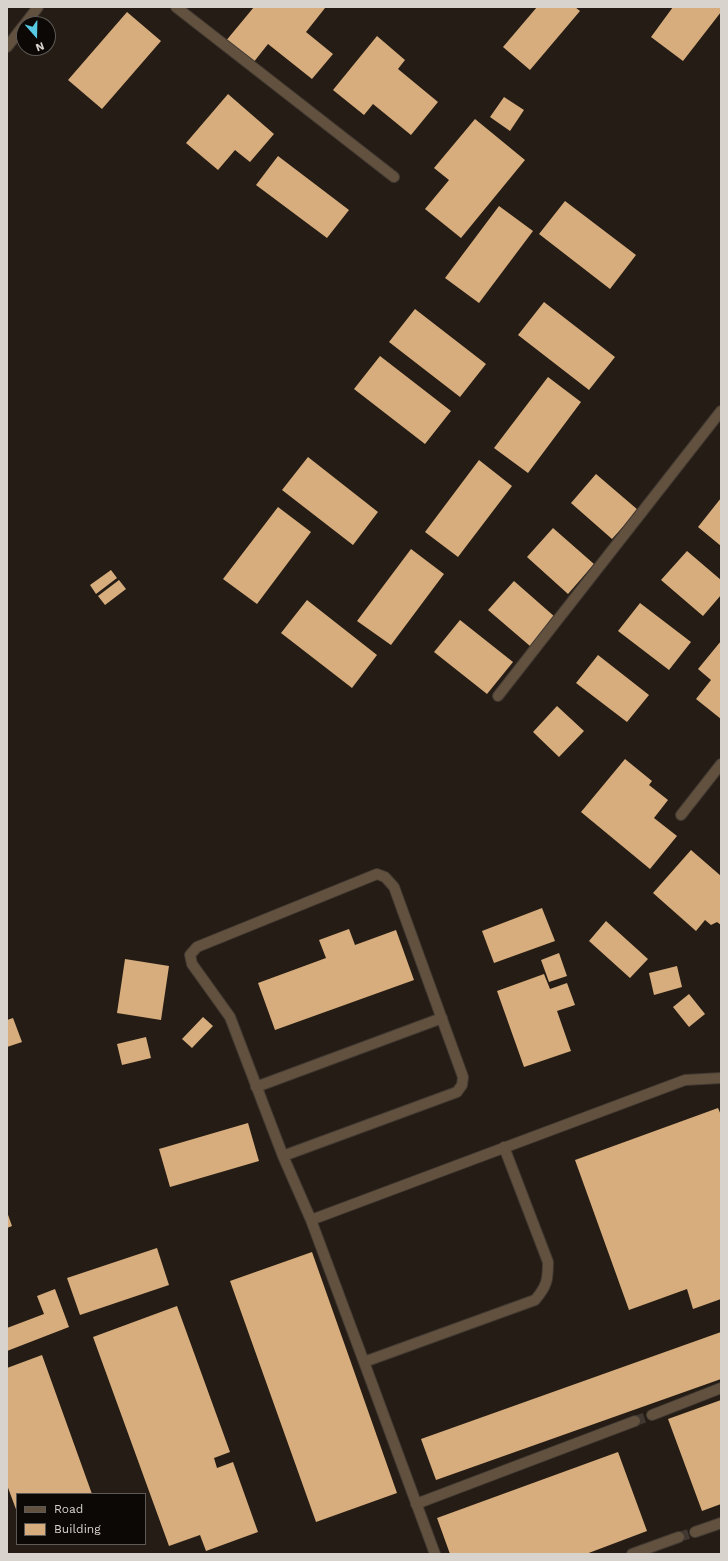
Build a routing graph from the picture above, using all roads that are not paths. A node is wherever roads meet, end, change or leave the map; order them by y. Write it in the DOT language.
graph roads {
  1 [pos="38,7"];
  2 [pos="176,7"];
  3 [pos="31,16"];
  4 [pos="16,35"];
  5 [pos="7,47"];
  6 [pos="394,177"];
  7 [pos="721,411"];
  8 [pos="498,696"];
  9 [pos="721,764"];
  10 [pos="682,815"];
  11 [pos="442,1018"];
  12 [pos="721,1078"];
  13 [pos="256,1087"];
  14 [pos="504,1147"];
  15 [pos="283,1156"];
  16 [pos="311,1220"];
  17 [pos="364,1362"];
  18 [pos="721,1388"];
  19 [pos="652,1415"];
  20 [pos="635,1421"];
  21 [pos="416,1504"];
  22 [pos="721,1523"];
  23 [pos="695,1532"];
  24 [pos="680,1537"];
  25 [pos="435,1554"];
  26 [pos="632,1554"];
  1 -- 3 [label="street"];
  2 -- 6 [label="street"];
  4 -- 5 [label="street"];
  7 -- 8 [label="street"];
  9 -- 10 [label="street"];
  11 -- 13 [label="street"];
  11 -- 13 [label="street"];
  11 -- 15 [label="street"];
  12 -- 14 [label="street"];
  13 -- 15 [label="street"];
  14 -- 16 [label="street"];
  14 -- 17 [label="street"];
  15 -- 16 [label="street"];
  16 -- 17 [label="street"];
  17 -- 21 [label="street"];
  18 -- 19 [label="street"];
  20 -- 21 [label="street"];
  21 -- 25 [label="street"];
  22 -- 23 [label="street"];
  24 -- 26 [label="street"];
}
